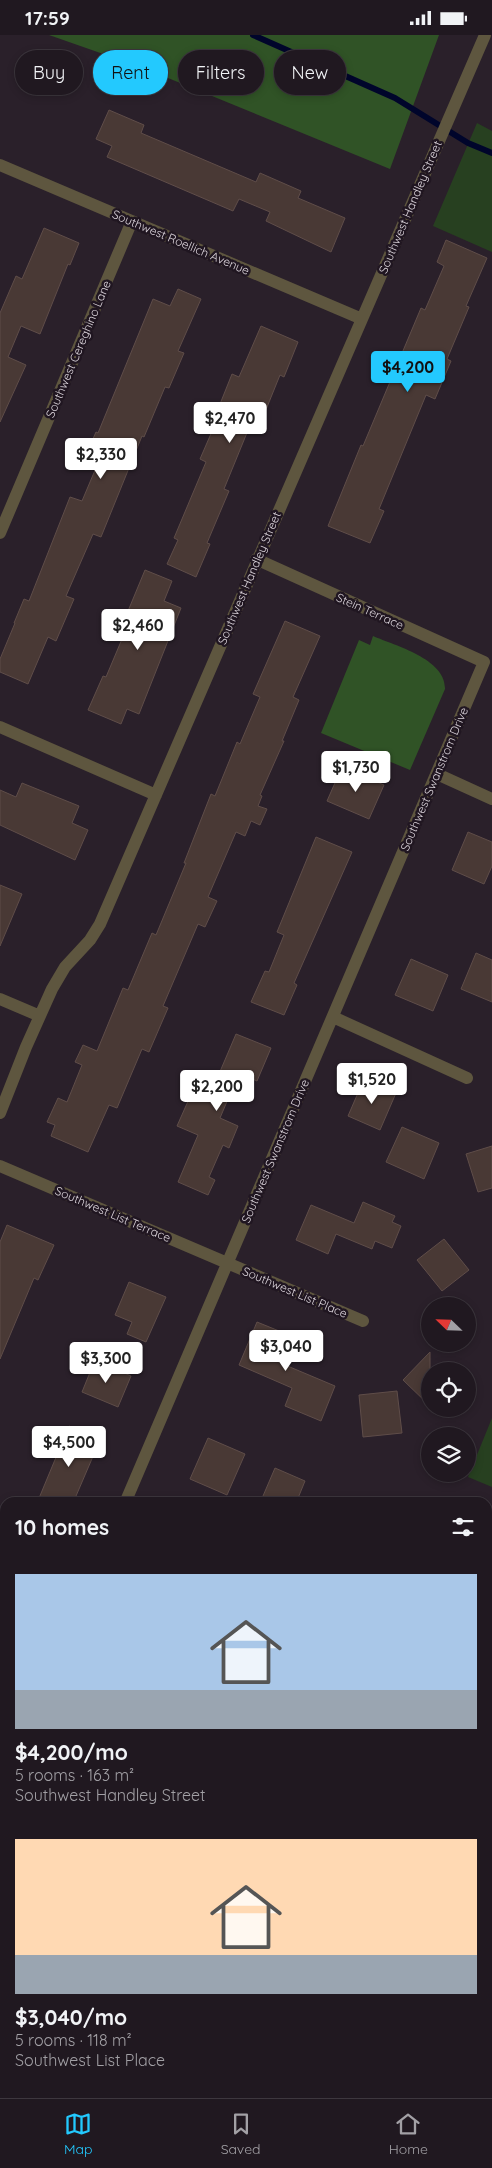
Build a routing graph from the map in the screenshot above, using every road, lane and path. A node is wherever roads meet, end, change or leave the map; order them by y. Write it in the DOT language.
graph roads {
  1 [pos="485,35"];
  2 [pos="0,165"];
  3 [pos="132,221"];
  4 [pos="362,319"];
  5 [pos="0,533"];
  6 [pos="256,559"];
  7 [pos="484,662"];
  8 [pos="0,727"];
  9 [pos="437,773"];
  10 [pos="156,795"];
  11 [pos="492,799"];
  12 [pos="0,999"];
  13 [pos="40,1016"];
  14 [pos="333,1017"];
  15 [pos="467,1078"];
  16 [pos="0,1113"];
  17 [pos="0,1166"];
  18 [pos="227,1263"];
  19 [pos="363,1321"];
  20 [pos="128,1497"];
  1 -- 4 [label="street, Southwest Handley Street"];
  2 -- 3 [label="street, Southwest Roellich Avenue"];
  3 -- 4 [label="street, Southwest Roellich Avenue"];
  3 -- 5 [label="street, Southwest Cereghino Lane"];
  4 -- 6 [label="street, Southwest Handley Street"];
  6 -- 7 [label="street, Stein Terrace"];
  6 -- 10 [label="street, Southwest Handley Street"];
  7 -- 9 [label="street, Southwest Swanstrom Drive"];
  8 -- 10 [label="street"];
  9 -- 11 [label="street"];
  9 -- 14 [label="street, Southwest Swanstrom Drive"];
  10 -- 13 [label="street, Southwest Handley Street"];
  12 -- 13 [label="street"];
  13 -- 16 [label="street, Southwest Handley Street"];
  14 -- 15 [label="street"];
  14 -- 18 [label="street, Southwest Swanstrom Drive"];
  17 -- 18 [label="street, Southwest List Terrace"];
  18 -- 19 [label="street, Southwest List Place"];
  18 -- 20 [label="street, Southwest Swanstrom Drive"];
}
